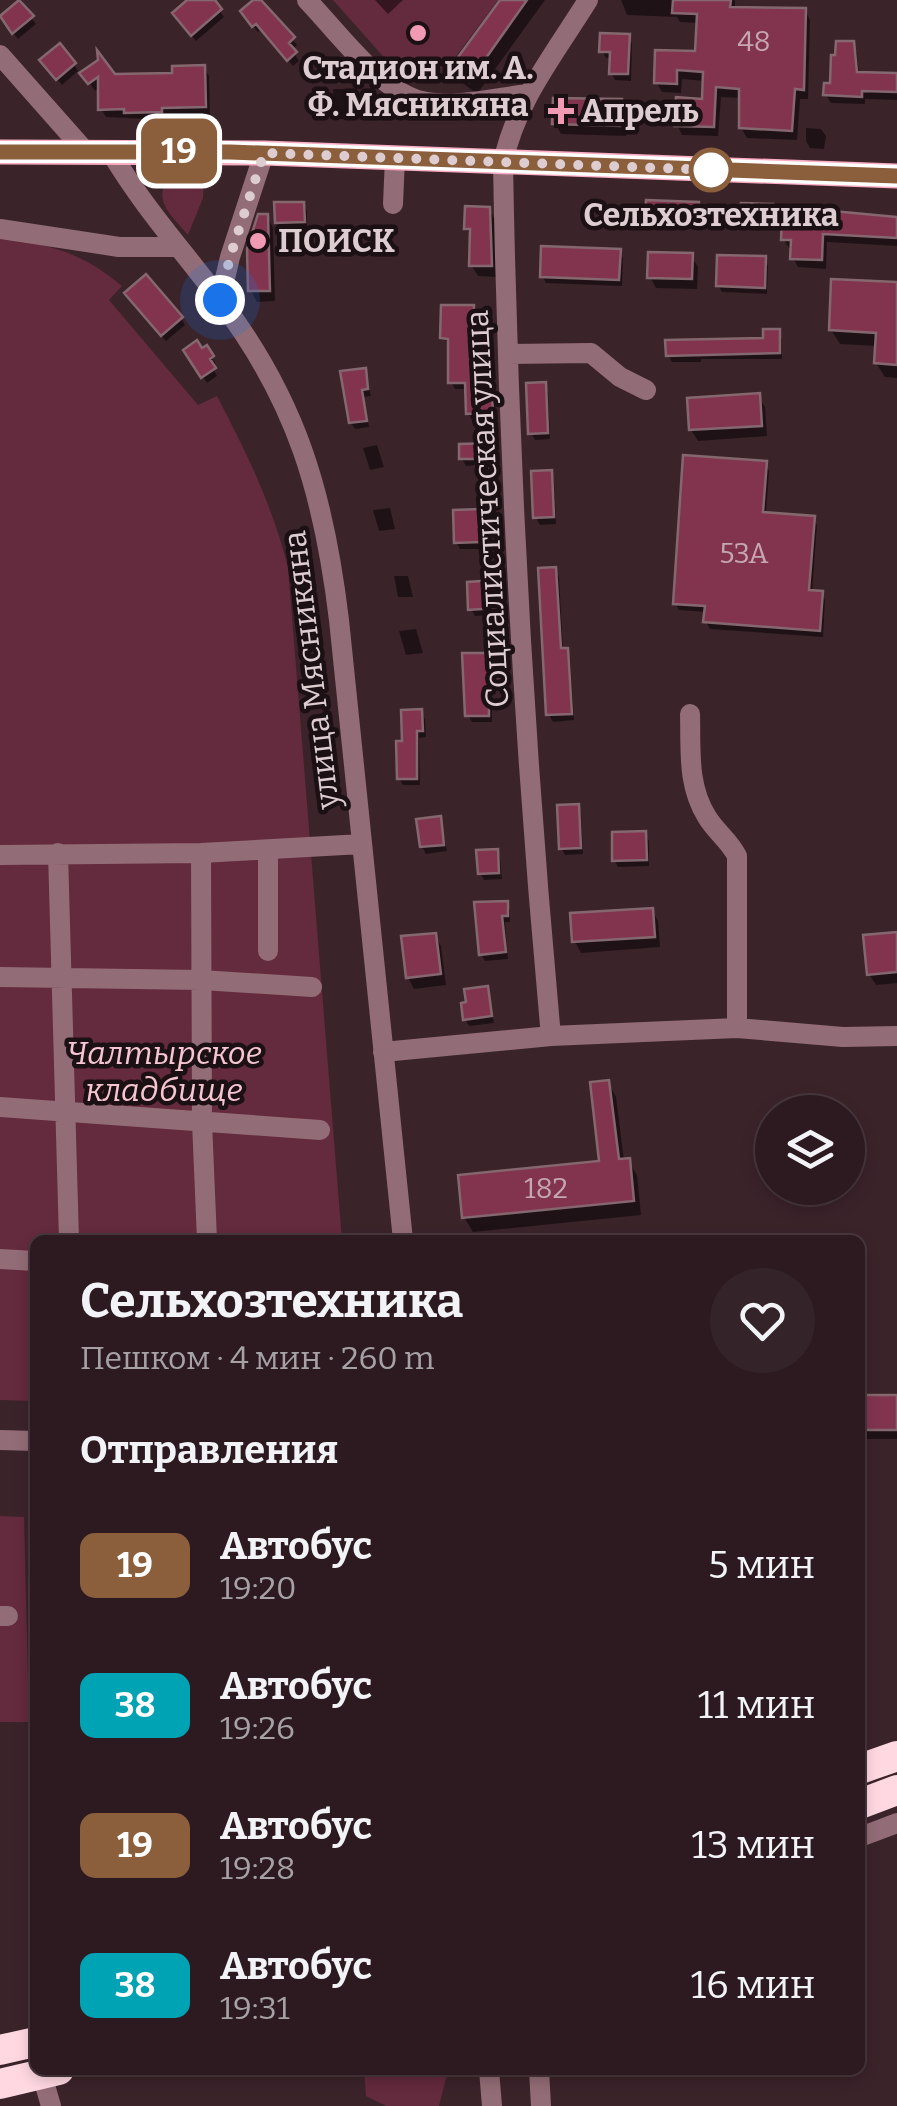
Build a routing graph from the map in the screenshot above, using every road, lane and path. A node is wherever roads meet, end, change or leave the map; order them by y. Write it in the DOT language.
graph roads {
  1 [pos="307,0"];
  2 [pos="588,0"];
  3 [pos="0,55"];
  4 [pos="528,94"];
  5 [pos="98,151"];
  6 [pos="0,152"];
  7 [pos="264,153"];
  8 [pos="395,158"];
  9 [pos="503,163"];
  10 [pos="897,176"];
  11 [pos="393,204"];
  12 [pos="0,229"];
  13 [pos="177,248"];
  14 [pos="220,300"];
  15 [pos="508,354"];
  16 [pos="646,390"];
  17 [pos="690,714"];
  18 [pos="362,844"];
  19 [pos="268,850"];
  20 [pos="201,853"];
  21 [pos="58,854"];
  22 [pos="0,855"];
  23 [pos="268,951"];
  24 [pos="61,976"];
  25 [pos="0,978"];
  26 [pos="202,980"];
  27 [pos="312,988"];
  28 [pos="736,1028"];
  29 [pos="551,1036"];
  30 [pos="897,1036"];
  31 [pos="383,1052"];
  32 [pos="0,1107"];
  33 [pos="66,1112"];
  34 [pos="202,1122"];
  35 [pos="320,1130"];
  36 [pos="69,1235"];
  37 [pos="207,1235"];
  38 [pos="402,1235"];
  39 [pos="0,1259"];
  40 [pos="30,1261"];
  41 [pos="0,1440"];
  42 [pos="30,1442"];
  43 [pos="897,1756"];
  44 [pos="865,1767"];
  45 [pos="897,1790"];
  46 [pos="865,1802"];
  47 [pos="897,1823"];
  48 [pos="865,1835"];
  49 [pos="30,2043"];
  50 [pos="0,2050"];
  51 [pos="38,2075"];
  52 [pos="50,2075"];
  53 [pos="489,2075"];
  54 [pos="539,2075"];
  55 [pos="0,2084"];
  56 [pos="51,2106"];
  57 [pos="492,2106"];
  58 [pos="541,2106"];
  1 -- 4 [label="street"];
  2 -- 4 [label="street, Социалистическая улица"];
  3 -- 5 [label="street, улица Мясникяна"];
  4 -- 9 [label="street, Социалистическая улица"];
  5 -- 6 [label="main road"];
  5 -- 7 [label="main road"];
  5 -- 13 [label="street, улица Мясникяна"];
  7 -- 8 [label="main road"];
  7 -- 14 [label="street"];
  8 -- 9 [label="main road"];
  8 -- 11 [label="street"];
  9 -- 10 [label="main road"];
  9 -- 15 [label="street, Социалистическая улица"];
  12 -- 13 [label="street"];
  13 -- 14 [label="street, улица Мясникяна"];
  14 -- 18 [label="street, улица Мясникяна"];
  15 -- 16 [label="street"];
  15 -- 29 [label="street, Социалистическая улица"];
  17 -- 28 [label="street"];
  18 -- 19 [label="street"];
  18 -- 31 [label="street, улица Мясникяна"];
  19 -- 20 [label="street"];
  19 -- 23 [label="street"];
  20 -- 21 [label="street"];
  20 -- 26 [label="street"];
  21 -- 22 [label="street"];
  21 -- 24 [label="street"];
  24 -- 25 [label="street"];
  24 -- 26 [label="street"];
  24 -- 33 [label="street"];
  26 -- 27 [label="street"];
  26 -- 34 [label="street"];
  28 -- 29 [label="street"];
  28 -- 30 [label="street"];
  29 -- 31 [label="street"];
  31 -- 38 [label="street, улица Мясникяна"];
  32 -- 33 [label="street"];
  33 -- 34 [label="street"];
  33 -- 36 [label="street"];
  34 -- 35 [label="street"];
  34 -- 37 [label="street"];
  39 -- 40 [label="street"];
  41 -- 42 [label="street"];
  43 -- 44 [label="highway"];
  45 -- 46 [label="highway"];
  47 -- 48 [label="street"];
  49 -- 50 [label="highway"];
  51 -- 55 [label="highway"];
  52 -- 56 [label="street"];
  53 -- 57 [label="street"];
  54 -- 58 [label="street"];
}
